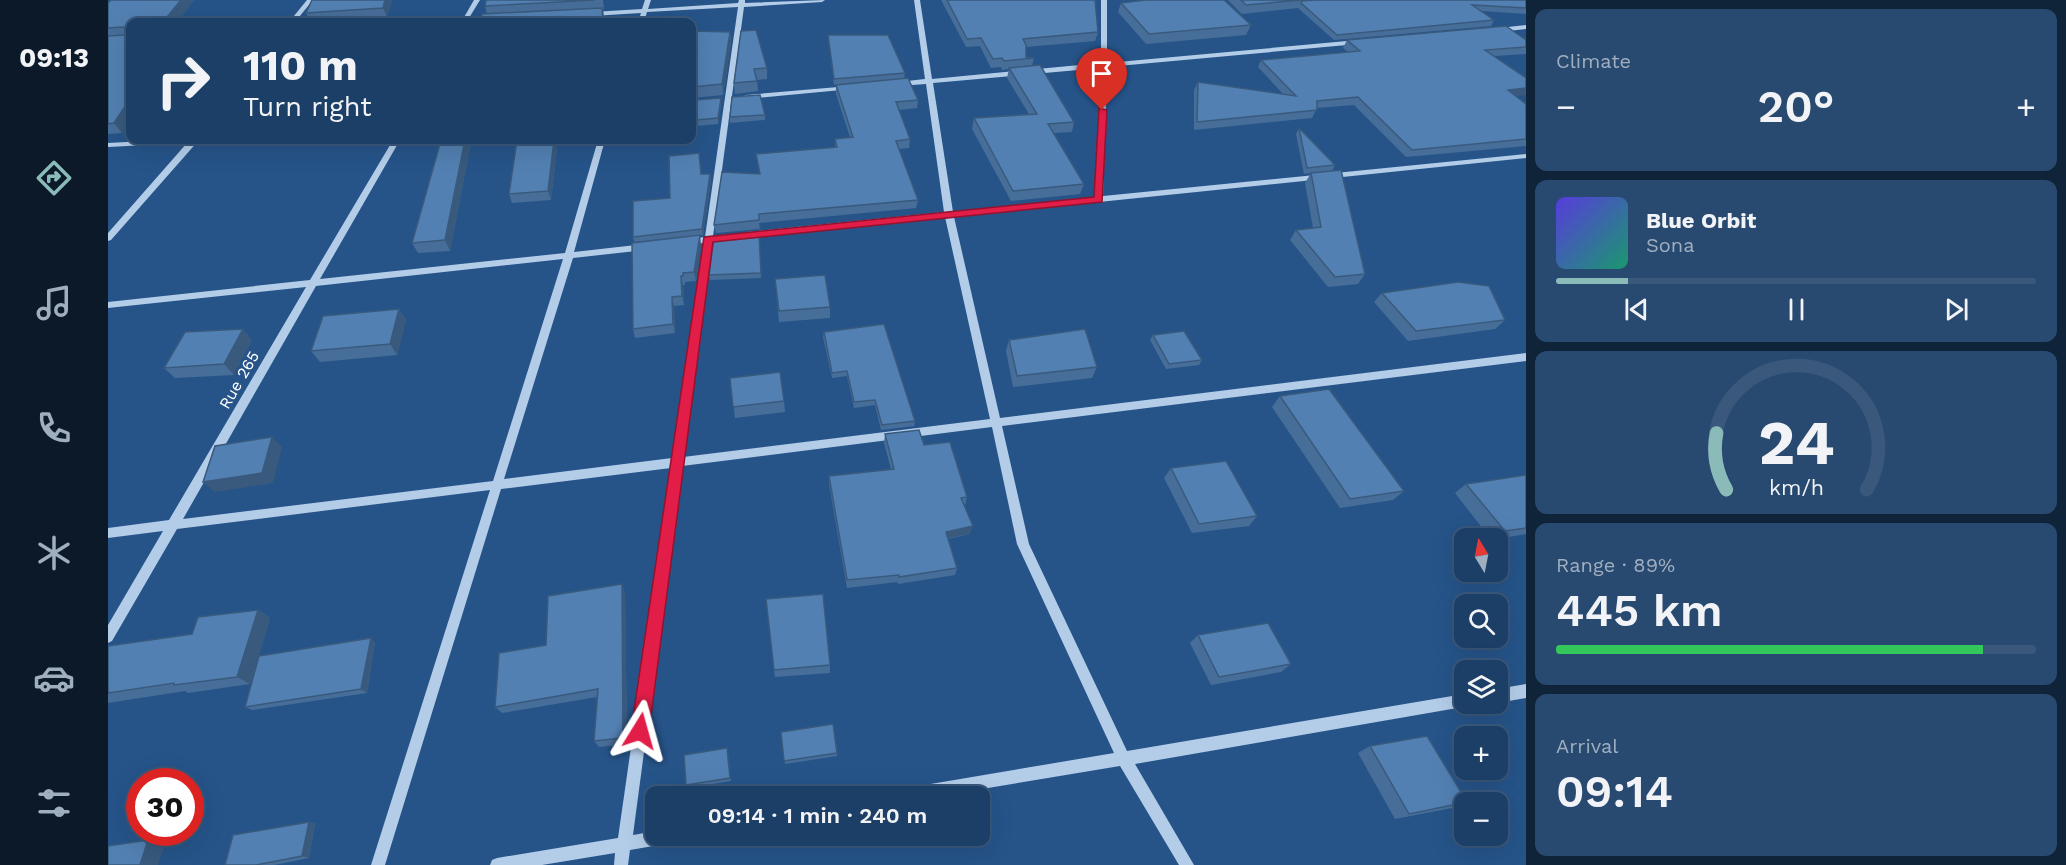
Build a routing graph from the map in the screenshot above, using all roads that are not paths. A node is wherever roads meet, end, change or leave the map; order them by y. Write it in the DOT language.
graph roads {
  1 [pos="310,0"];
  2 [pos="477,0"];
  3 [pos="648,0"];
  4 [pos="822,0"];
  5 [pos="917,0"];
  6 [pos="1104,0"];
  7 [pos="741,2"];
  8 [pos="645,11"];
  9 [pos="589,14"];
  10 [pos="295,18"];
  11 [pos="466,18"];
  12 [pos="642,18"];
  13 [pos="1526,27"];
  14 [pos="1491,30"];
  15 [pos="1362,42"];
  16 [pos="1104,65"];
  17 [pos="930,81"];
  18 [pos="894,84"];
  19 [pos="859,87"];
  20 [pos="723,99"];
  21 [pos="136,144"];
  22 [pos="190,144"];
  23 [pos="394,144"];
  24 [pos="601,144"];
  25 [pos="108,146"];
  26 [pos="1526,156"];
  27 [pos="1099,200"];
  28 [pos="949,215"];
  29 [pos="108,238"];
  30 [pos="708,239"];
  31 [pos="674,243"];
  32 [pos="650,246"];
  33 [pos="569,255"];
  34 [pos="314,282"];
  35 [pos="108,304"];
  36 [pos="1526,357"];
  37 [pos="996,423"];
  38 [pos="678,462"];
  39 [pos="497,484"];
  40 [pos="172,526"];
  41 [pos="108,533"];
  42 [pos="108,636"];
  43 [pos="1526,691"];
  44 [pos="1508,694"];
  45 [pos="1454,703"];
  46 [pos="1125,759"];
  47 [pos="962,786"];
  48 [pos="645,840"];
  49 [pos="624,843"];
  50 [pos="378,865"];
  51 [pos="497,865"];
  52 [pos="621,865"];
  53 [pos="1187,865"];
  1 -- 10 [label="street"];
  2 -- 11 [label="street"];
  3 -- 8 [label="street"];
  4 -- 7 [label="street"];
  5 -- 17 [label="street"];
  6 -- 16 [label="street"];
  7 -- 8 [label="street"];
  7 -- 20 [label="street"];
  8 -- 9 [label="street"];
  8 -- 12 [label="street"];
  13 -- 14 [label="street"];
  15 -- 16 [label="street"];
  16 -- 17 [label="street"];
  16 -- 27 [label="street"];
  17 -- 18 [label="street"];
  17 -- 28 [label="street"];
  19 -- 20 [label="street"];
  20 -- 30 [label="street"];
  21 -- 25 [label="street"];
  22 -- 29 [label="street"];
  23 -- 34 [label="street, Rue 265"];
  24 -- 33 [label="street"];
  26 -- 27 [label="street"];
  27 -- 28 [label="street"];
  28 -- 30 [label="street"];
  28 -- 37 [label="street"];
  30 -- 31 [label="street"];
  30 -- 38 [label="street"];
  32 -- 33 [label="street"];
  33 -- 34 [label="street"];
  33 -- 39 [label="street"];
  34 -- 35 [label="street"];
  34 -- 40 [label="street, Rue 265"];
  36 -- 37 [label="street"];
  37 -- 38 [label="street"];
  37 -- 46 [label="street"];
  38 -- 39 [label="street"];
  38 -- 49 [label="street"];
  39 -- 40 [label="street"];
  39 -- 50 [label="street"];
  40 -- 41 [label="street"];
  40 -- 42 [label="street, Rue 265"];
  43 -- 44 [label="street"];
  45 -- 46 [label="street"];
  46 -- 47 [label="street"];
  46 -- 53 [label="street"];
  48 -- 49 [label="street"];
  49 -- 51 [label="street"];
  49 -- 52 [label="street"];
}
